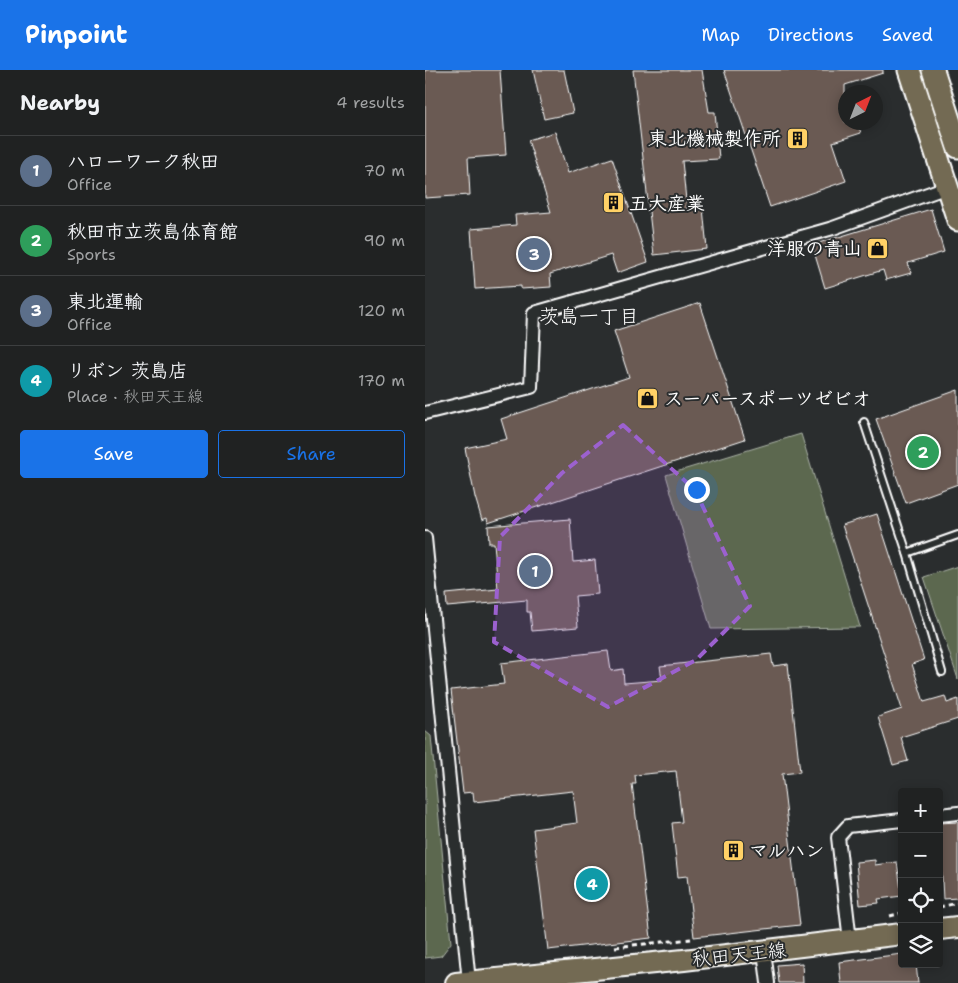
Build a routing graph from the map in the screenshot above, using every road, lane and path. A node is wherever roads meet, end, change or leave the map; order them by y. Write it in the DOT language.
graph roads {
  1 [pos="909,70"];
  2 [pos="933,70"];
  3 [pos="958,147"];
  4 [pos="953,190"];
  5 [pos="958,220"];
  6 [pos="425,413"];
  7 [pos="864,422"];
  8 [pos="958,535"];
  9 [pos="425,538"];
  10 [pos="907,553"];
  11 [pos="941,672"];
  12 [pos="958,813"];
  13 [pos="943,815"];
  14 [pos="898,820"];
  15 [pos="958,903"];
  16 [pos="943,906"];
  17 [pos="898,915"];
  18 [pos="884,917"];
  19 [pos="958,927"];
  20 [pos="943,929"];
  21 [pos="898,935"];
  22 [pos="692,939"];
  23 [pos="850,941"];
  24 [pos="614,947"];
  25 [pos="764,951"];
  26 [pos="463,982"];
  27 [pos="768,983"];
  1 -- 4 [label="highway"];
  2 -- 3 [label="highway"];
  4 -- 5 [label="highway"];
  4 -- 6 [label="street"];
  7 -- 10 [label="lane"];
  8 -- 10 [label="lane"];
  9 -- 26 [label="street"];
  10 -- 11 [label="lane"];
  12 -- 13 [label="street"];
  14 -- 23 [label="street"];
  15 -- 16 [label="path"];
  17 -- 18 [label="path"];
  19 -- 20 [label="main road"];
  21 -- 23 [label="main road, 秋田天王線"];
  22 -- 24 [label="path"];
  23 -- 25 [label="main road, 秋田天王線"];
  25 -- 26 [label="main road, 秋田天王線"];
  25 -- 27 [label="street"];
}
